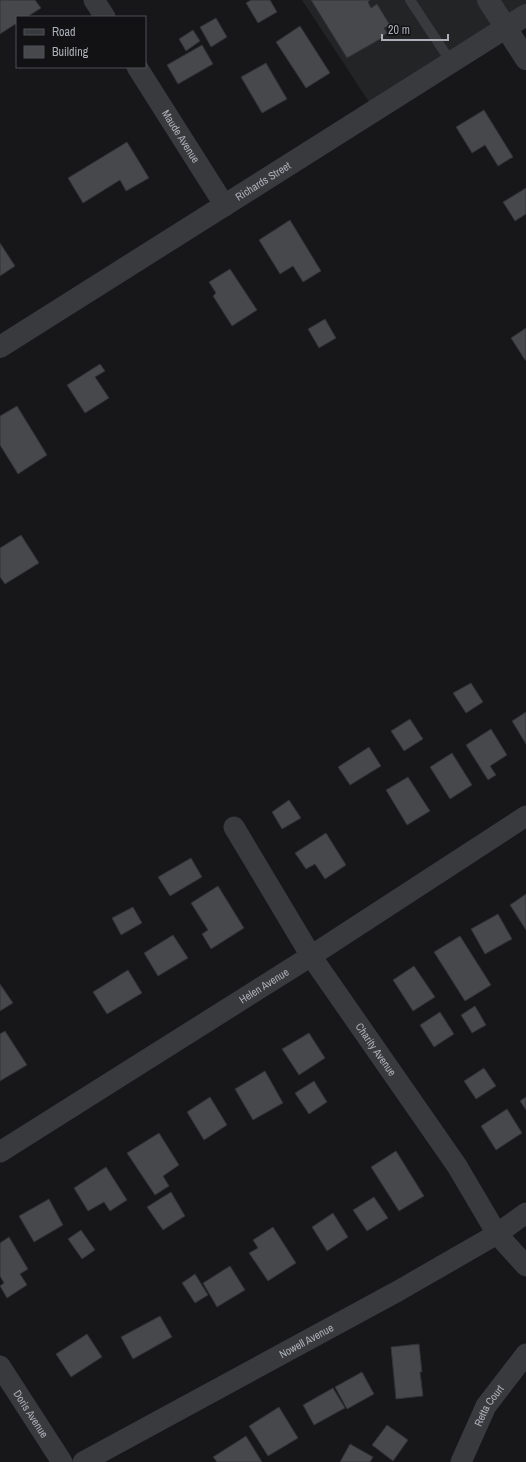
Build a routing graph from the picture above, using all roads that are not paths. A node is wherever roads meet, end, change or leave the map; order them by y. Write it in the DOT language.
graph roads {
  1 [pos="94,0"];
  2 [pos="410,0"];
  3 [pos="488,0"];
  4 [pos="526,15"];
  5 [pos="104,16"];
  6 [pos="506,28"];
  7 [pos="526,59"];
  8 [pos="451,62"];
  9 [pos="138,68"];
  10 [pos="225,206"];
  11 [pos="0,347"];
  12 [pos="526,816"];
  13 [pos="234,827"];
  14 [pos="311,956"];
  15 [pos="0,1152"];
  16 [pos="526,1213"];
  17 [pos="497,1234"];
  18 [pos="526,1266"];
  19 [pos="526,1354"];
  20 [pos="0,1366"];
  21 [pos="62,1462"];
  22 [pos="83,1462"];
  23 [pos="461,1462"];
  1 -- 5 [label="street"];
  2 -- 8 [label="lane"];
  3 -- 6 [label="street"];
  4 -- 6 [label="street, Richards Street"];
  6 -- 7 [label="street"];
  6 -- 8 [label="street, Richards Street"];
  8 -- 10 [label="street, Richards Street"];
  9 -- 10 [label="street, Maude Avenue"];
  10 -- 11 [label="street, Richards Street"];
  12 -- 14 [label="street, Helen Avenue"];
  13 -- 14 [label="street, Charity Avenue"];
  14 -- 15 [label="street, Helen Avenue"];
  14 -- 17 [label="street, Charity Avenue"];
  16 -- 17 [label="street, Nowell Avenue"];
  17 -- 18 [label="street, Charity Avenue"];
  17 -- 22 [label="street, Nowell Avenue"];
  19 -- 23 [label="street, Retta Court"];
  20 -- 21 [label="street, Doris Avenue"];
}
